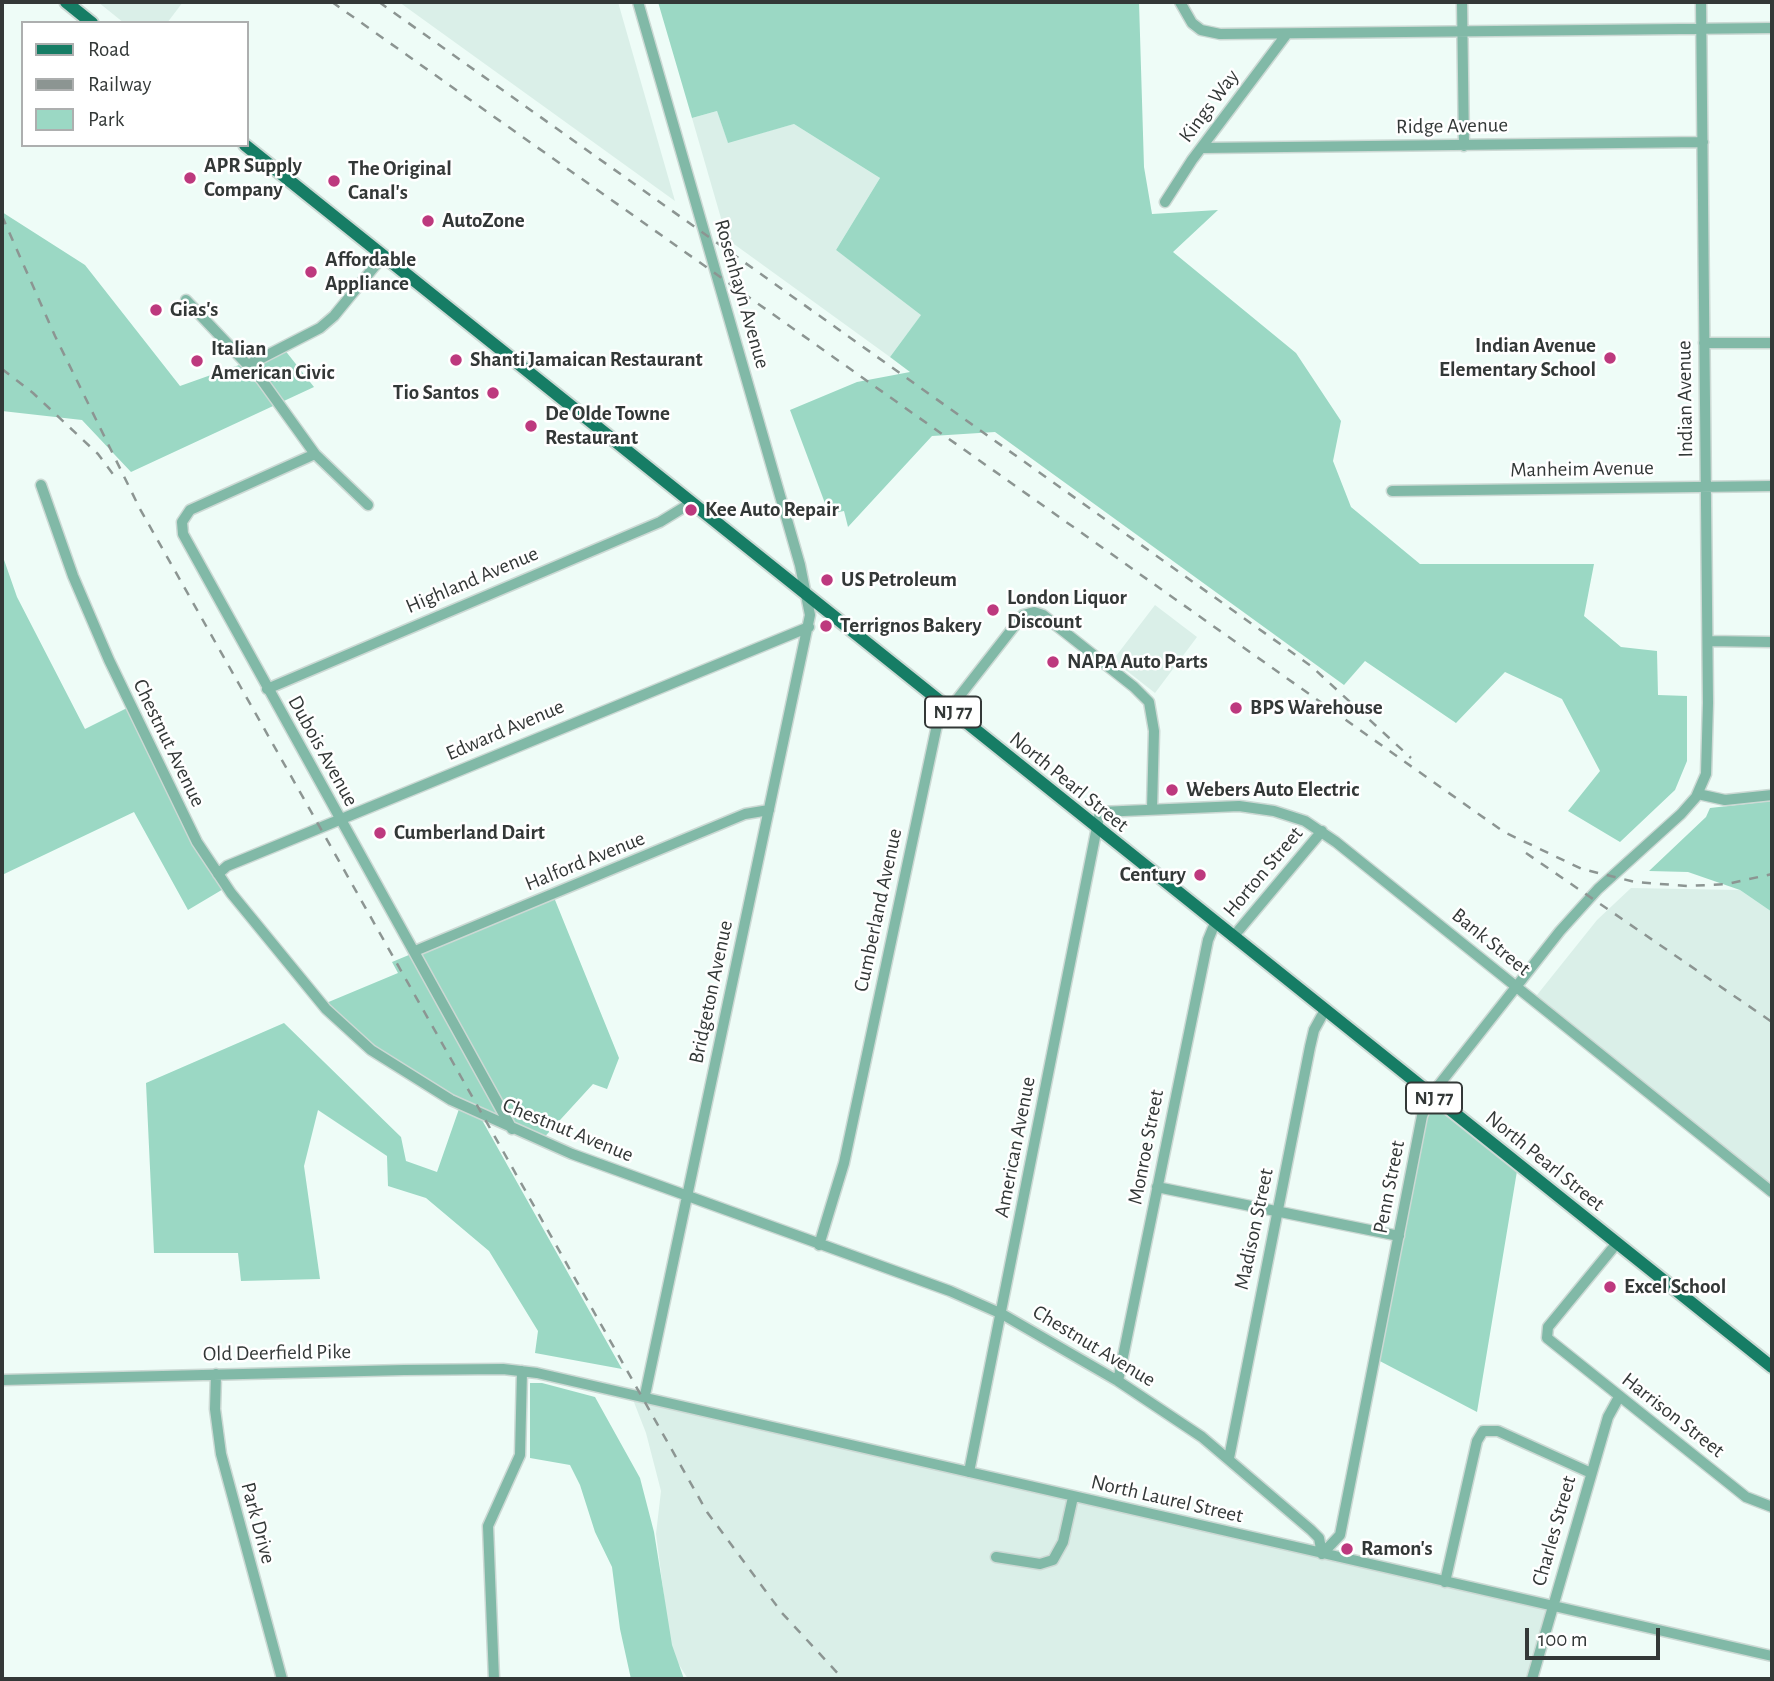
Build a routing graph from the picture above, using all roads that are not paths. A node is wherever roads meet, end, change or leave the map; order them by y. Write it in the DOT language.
graph roads {
  1 [pos="66,2"];
  2 [pos="638,2"];
  3 [pos="1180,2"];
  4 [pos="1462,2"];
  5 [pos="1701,2"];
  6 [pos="90,21"];
  7 [pos="1772,28"];
  8 [pos="1701,29"];
  9 [pos="1462,32"];
  10 [pos="1286,34"];
  11 [pos="1703,142"];
  12 [pos="1464,146"];
  13 [pos="247,147"];
  14 [pos="1202,148"];
  15 [pos="1165,202"];
  16 [pos="383,256"];
  17 [pos="186,300"];
  18 [pos="1704,343"];
  19 [pos="1772,343"];
  20 [pos="248,365"];
  21 [pos="315,454"];
  22 [pos="41,485"];
  23 [pos="1772,486"];
  24 [pos="1705,487"];
  25 [pos="1391,491"];
  26 [pos="691,503"];
  27 [pos="368,505"];
  28 [pos="808,596"];
  29 [pos="809,626"];
  30 [pos="1708,641"];
  31 [pos="1772,642"];
  32 [pos="267,689"];
  33 [pos="949,708"];
  34 [pos="1698,794"];
  35 [pos="1772,795"];
  36 [pos="1153,809"];
  37 [pos="769,810"];
  38 [pos="340,820"];
  39 [pos="1096,829"];
  40 [pos="1321,831"];
  41 [pos="218,874"];
  42 [pos="1215,923"];
  43 [pos="1233,937"];
  44 [pos="415,951"];
  45 [pos="1516,986"];
  46 [pos="1325,1010"];
  47 [pos="1431,1094"];
  48 [pos="512,1129"];
  49 [pos="1157,1187"];
  50 [pos="1772,1192"];
  51 [pos="687,1196"];
  52 [pos="1277,1211"];
  53 [pos="1399,1236"];
  54 [pos="1617,1243"];
  55 [pos="819,1245"];
  56 [pos="1002,1314"];
  57 [pos="1772,1367"];
  58 [pos="522,1371"];
  59 [pos="216,1374"];
  60 [pos="554,1375"];
  61 [pos="2,1380"];
  62 [pos="1118,1381"];
  63 [pos="645,1395"];
  64 [pos="1619,1397"];
  65 [pos="1229,1458"];
  66 [pos="969,1472"];
  67 [pos="1591,1473"];
  68 [pos="1073,1497"];
  69 [pos="1772,1507"];
  70 [pos="1322,1553"];
  71 [pos="996,1557"];
  72 [pos="1445,1582"];
  73 [pos="1552,1607"];
  74 [pos="1772,1656"];
  75 [pos="282,1679"];
  76 [pos="494,1679"];
  77 [pos="1532,1679"];
  1 -- 6 [label="main road"];
  2 -- 28 [label="street, Rosenhayn Avenue"];
  3 -- 10 [label="street"];
  4 -- 9 [label="street"];
  5 -- 8 [label="street, Indian Avenue"];
  7 -- 8 [label="street"];
  8 -- 9 [label="street"];
  8 -- 11 [label="street, Indian Avenue"];
  9 -- 10 [label="street"];
  9 -- 12 [label="street"];
  10 -- 14 [label="street, Kings Way"];
  11 -- 12 [label="street, Ridge Avenue"];
  11 -- 18 [label="street, Indian Avenue"];
  12 -- 14 [label="street, Ridge Avenue"];
  13 -- 16 [label="main road, North Pearl Street / NJ 77"];
  14 -- 15 [label="street, Kings Way"];
  16 -- 20 [label="street"];
  16 -- 26 [label="main road, North Pearl Street / NJ 77"];
  17 -- 20 [label="street"];
  18 -- 19 [label="street"];
  18 -- 24 [label="street, Indian Avenue"];
  20 -- 21 [label="street"];
  21 -- 27 [label="street"];
  21 -- 32 [label="street, Dubois Avenue"];
  22 -- 41 [label="street, Chestnut Avenue"];
  23 -- 24 [label="street, Manheim Avenue"];
  24 -- 25 [label="street, Manheim Avenue"];
  24 -- 30 [label="street, Indian Avenue"];
  26 -- 28 [label="main road, North Pearl Street / NJ 77"];
  26 -- 32 [label="street, Highland Avenue"];
  28 -- 29 [label="street, Bridgeton Avenue"];
  28 -- 33 [label="main road, North Pearl Street / NJ 77"];
  29 -- 37 [label="street, Bridgeton Avenue"];
  29 -- 38 [label="street, Edward Avenue"];
  30 -- 31 [label="street"];
  30 -- 34 [label="street, Indian Avenue"];
  32 -- 38 [label="street, Dubois Avenue"];
  33 -- 36 [label="street, Cumberland Avenue"];
  33 -- 39 [label="main road, North Pearl Street / NJ 77"];
  33 -- 55 [label="street, Cumberland Avenue"];
  34 -- 35 [label="street"];
  34 -- 45 [label="street, Penn Street"];
  36 -- 39 [label="street, Bank Street"];
  36 -- 40 [label="street, Bank Street"];
  37 -- 44 [label="street, Halford Avenue"];
  37 -- 51 [label="street, Bridgeton Avenue"];
  38 -- 41 [label="street, Edward Avenue"];
  38 -- 44 [label="street, Dubois Avenue"];
  39 -- 42 [label="main road, North Pearl Street / NJ 77"];
  39 -- 56 [label="street, American Avenue"];
  40 -- 43 [label="street, Horton Street"];
  40 -- 45 [label="street, Bank Street"];
  41 -- 48 [label="street, Chestnut Avenue"];
  42 -- 43 [label="main road, North Pearl Street / NJ 77"];
  42 -- 49 [label="street, Monroe Street"];
  43 -- 46 [label="main road, North Pearl Street / NJ 77"];
  44 -- 48 [label="street, Dubois Avenue"];
  45 -- 47 [label="street, Penn Street"];
  45 -- 50 [label="street, Bank Street"];
  46 -- 47 [label="main road, North Pearl Street / NJ 77"];
  46 -- 52 [label="street, Madison Street"];
  47 -- 53 [label="street, Penn Street"];
  47 -- 54 [label="main road, North Pearl Street / NJ 77"];
  48 -- 51 [label="street, Chestnut Avenue"];
  49 -- 52 [label="street"];
  49 -- 62 [label="street, Monroe Street"];
  51 -- 55 [label="street, Chestnut Avenue"];
  51 -- 63 [label="street, Bridgeton Avenue"];
  52 -- 53 [label="street"];
  52 -- 65 [label="street, Madison Street"];
  53 -- 70 [label="street, Penn Street"];
  54 -- 57 [label="main road, North Pearl Street / NJ 77"];
  54 -- 64 [label="street, Harrison Street"];
  55 -- 56 [label="street, Chestnut Avenue"];
  56 -- 62 [label="street, Chestnut Avenue"];
  56 -- 66 [label="street, American Avenue"];
  58 -- 59 [label="street, Old Deerfield Pike"];
  58 -- 60 [label="street, Old Deerfield Pike"];
  58 -- 76 [label="street"];
  59 -- 61 [label="street, Old Deerfield Pike"];
  59 -- 75 [label="street, Park Drive"];
  60 -- 63 [label="street, North Laurel Street"];
  62 -- 65 [label="street, Chestnut Avenue"];
  63 -- 66 [label="street, North Laurel Street"];
  64 -- 67 [label="street, Charles Street"];
  64 -- 69 [label="street, Harrison Street"];
  65 -- 70 [label="street, Chestnut Avenue"];
  66 -- 68 [label="street, North Laurel Street"];
  67 -- 72 [label="street"];
  67 -- 73 [label="street, Charles Street"];
  68 -- 70 [label="street, North Laurel Street"];
  68 -- 71 [label="street"];
  70 -- 72 [label="street, North Laurel Street"];
  72 -- 73 [label="street, North Laurel Street"];
  73 -- 74 [label="street, North Laurel Street"];
  73 -- 77 [label="street, Charles Street"];
}
